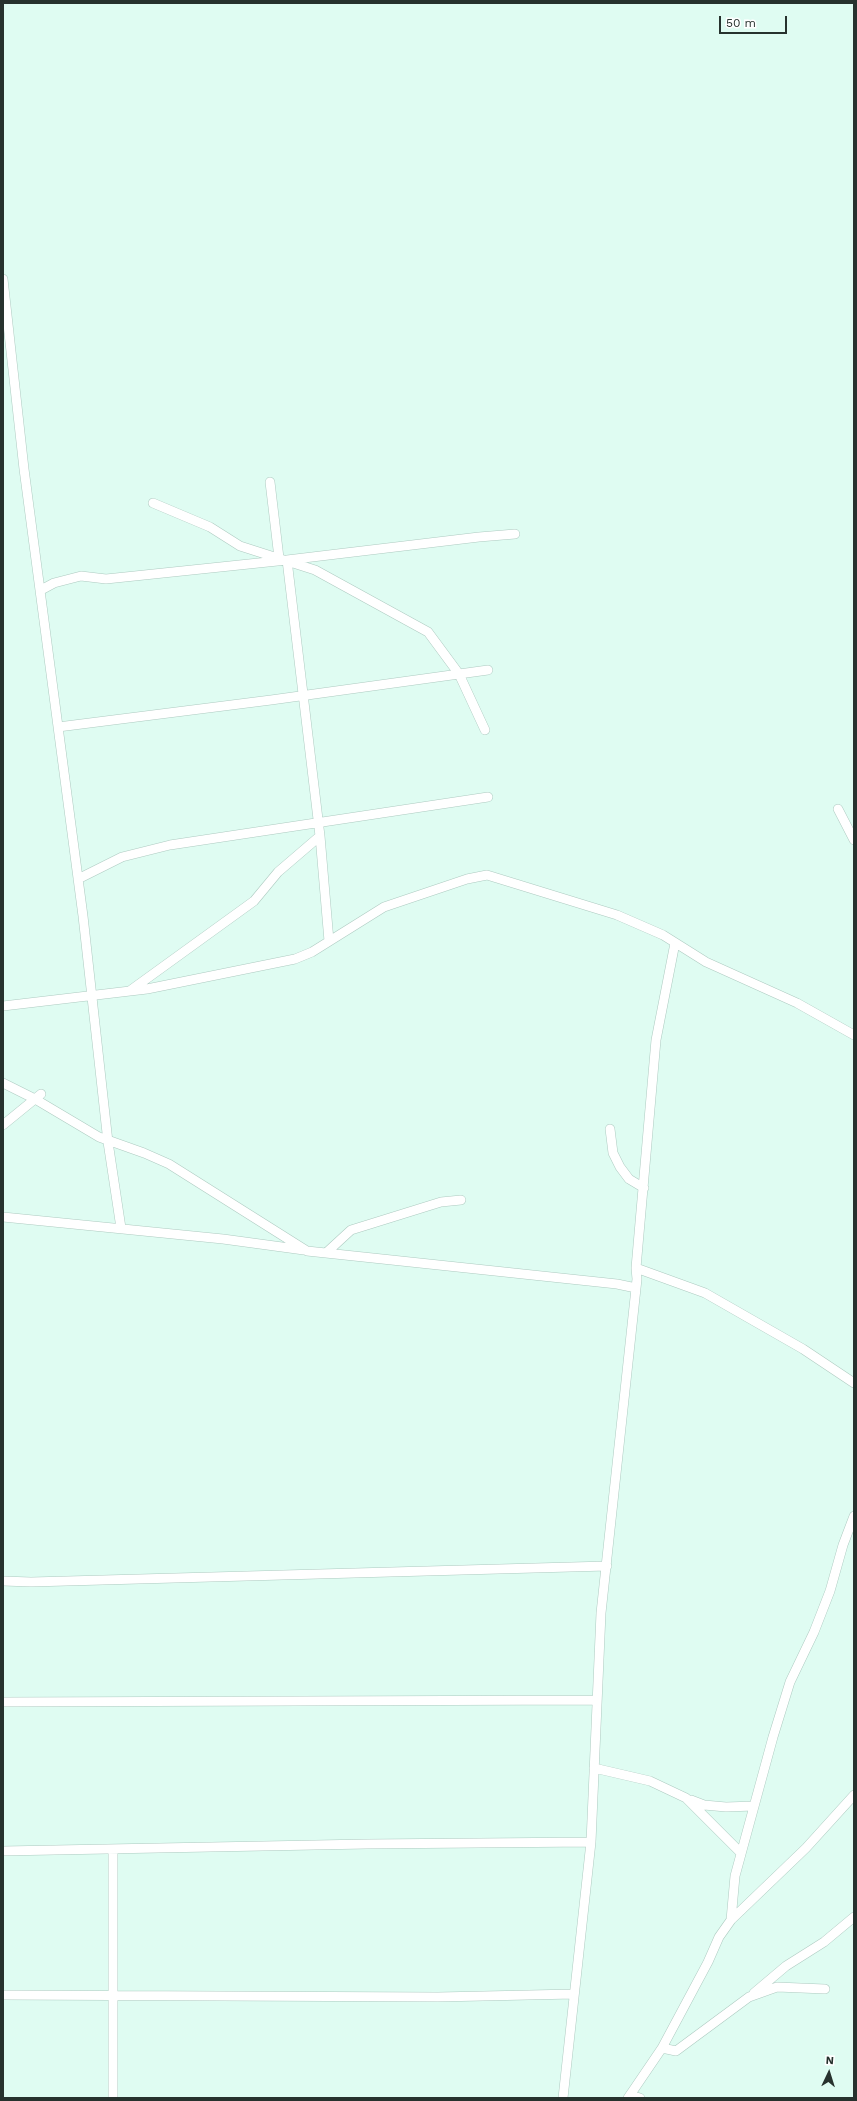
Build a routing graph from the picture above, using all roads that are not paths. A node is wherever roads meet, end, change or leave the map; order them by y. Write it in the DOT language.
graph roads {
  1 [pos="3,279"];
  2 [pos="270,482"];
  3 [pos="153,503"];
  4 [pos="515,534"];
  5 [pos="283,559"];
  6 [pos="40,590"];
  7 [pos="488,670"];
  8 [pos="458,674"];
  9 [pos="302,696"];
  10 [pos="58,727"];
  11 [pos="485,730"];
  12 [pos="488,797"];
  13 [pos="838,809"];
  14 [pos="318,823"];
  15 [pos="320,836"];
  16 [pos="854,840"];
  17 [pos="78,879"];
  18 [pos="329,941"];
  19 [pos="675,943"];
  20 [pos="130,991"];
  21 [pos="92,995"];
  22 [pos="3,1006"];
  23 [pos="854,1034"];
  24 [pos="3,1083"];
  25 [pos="38,1096"];
  26 [pos="3,1125"];
  27 [pos="610,1129"];
  28 [pos="108,1142"];
  29 [pos="644,1188"];
  30 [pos="461,1200"];
  31 [pos="3,1217"];
  32 [pos="121,1228"];
  33 [pos="307,1251"];
  34 [pos="326,1253"];
  35 [pos="636,1268"];
  36 [pos="636,1288"];
  37 [pos="854,1383"];
  38 [pos="854,1516"];
  39 [pos="607,1566"];
  40 [pos="3,1581"];
  41 [pos="597,1700"];
  42 [pos="3,1702"];
  43 [pos="594,1768"];
  44 [pos="854,1795"];
  45 [pos="686,1798"];
  46 [pos="754,1806"];
  47 [pos="591,1842"];
  48 [pos="113,1850"];
  49 [pos="3,1851"];
  50 [pos="742,1852"];
  51 [pos="854,1917"];
  52 [pos="732,1920"];
  53 [pos="825,1989"];
  54 [pos="574,1994"];
  55 [pos="3,1995"];
  56 [pos="114,1995"];
  57 [pos="749,1998"];
  58 [pos="662,2048"];
  59 [pos="629,2096"];
  60 [pos="113,2098"];
  61 [pos="563,2098"];
  62 [pos="640,2098"];
  1 -- 6 [label="street"];
  2 -- 5 [label="street"];
  3 -- 5 [label="street"];
  4 -- 5 [label="street"];
  5 -- 6 [label="street"];
  5 -- 8 [label="street"];
  5 -- 9 [label="street"];
  6 -- 10 [label="street"];
  7 -- 8 [label="street"];
  8 -- 9 [label="street"];
  8 -- 11 [label="street"];
  9 -- 10 [label="street"];
  9 -- 14 [label="street"];
  10 -- 17 [label="street"];
  12 -- 14 [label="street"];
  13 -- 16 [label="street"];
  14 -- 15 [label="street"];
  14 -- 17 [label="street"];
  15 -- 18 [label="street"];
  15 -- 20 [label="street"];
  17 -- 21 [label="street"];
  18 -- 19 [label="street"];
  18 -- 20 [label="street"];
  19 -- 23 [label="street"];
  19 -- 29 [label="street"];
  20 -- 21 [label="street"];
  21 -- 22 [label="street"];
  21 -- 28 [label="street"];
  24 -- 25 [label="street"];
  25 -- 26 [label="street"];
  25 -- 28 [label="street"];
  27 -- 29 [label="street"];
  28 -- 32 [label="street"];
  28 -- 33 [label="street"];
  29 -- 35 [label="street"];
  30 -- 34 [label="street"];
  31 -- 32 [label="street"];
  32 -- 33 [label="street"];
  33 -- 34 [label="street"];
  34 -- 36 [label="street"];
  35 -- 36 [label="street"];
  35 -- 37 [label="street"];
  36 -- 39 [label="street"];
  38 -- 46 [label="street"];
  39 -- 40 [label="street"];
  39 -- 41 [label="street"];
  41 -- 42 [label="street"];
  41 -- 43 [label="street"];
  43 -- 45 [label="street"];
  43 -- 47 [label="street"];
  44 -- 52 [label="street"];
  45 -- 46 [label="street"];
  45 -- 50 [label="street"];
  46 -- 50 [label="street"];
  47 -- 48 [label="street"];
  47 -- 54 [label="street"];
  48 -- 49 [label="street"];
  48 -- 56 [label="street"];
  50 -- 52 [label="street"];
  51 -- 57 [label="street"];
  52 -- 58 [label="street"];
  53 -- 57 [label="street"];
  54 -- 56 [label="street"];
  54 -- 61 [label="street"];
  55 -- 56 [label="street"];
  56 -- 60 [label="street"];
  57 -- 58 [label="street"];
  58 -- 59 [label="street"];
  59 -- 62 [label="street"];
}
